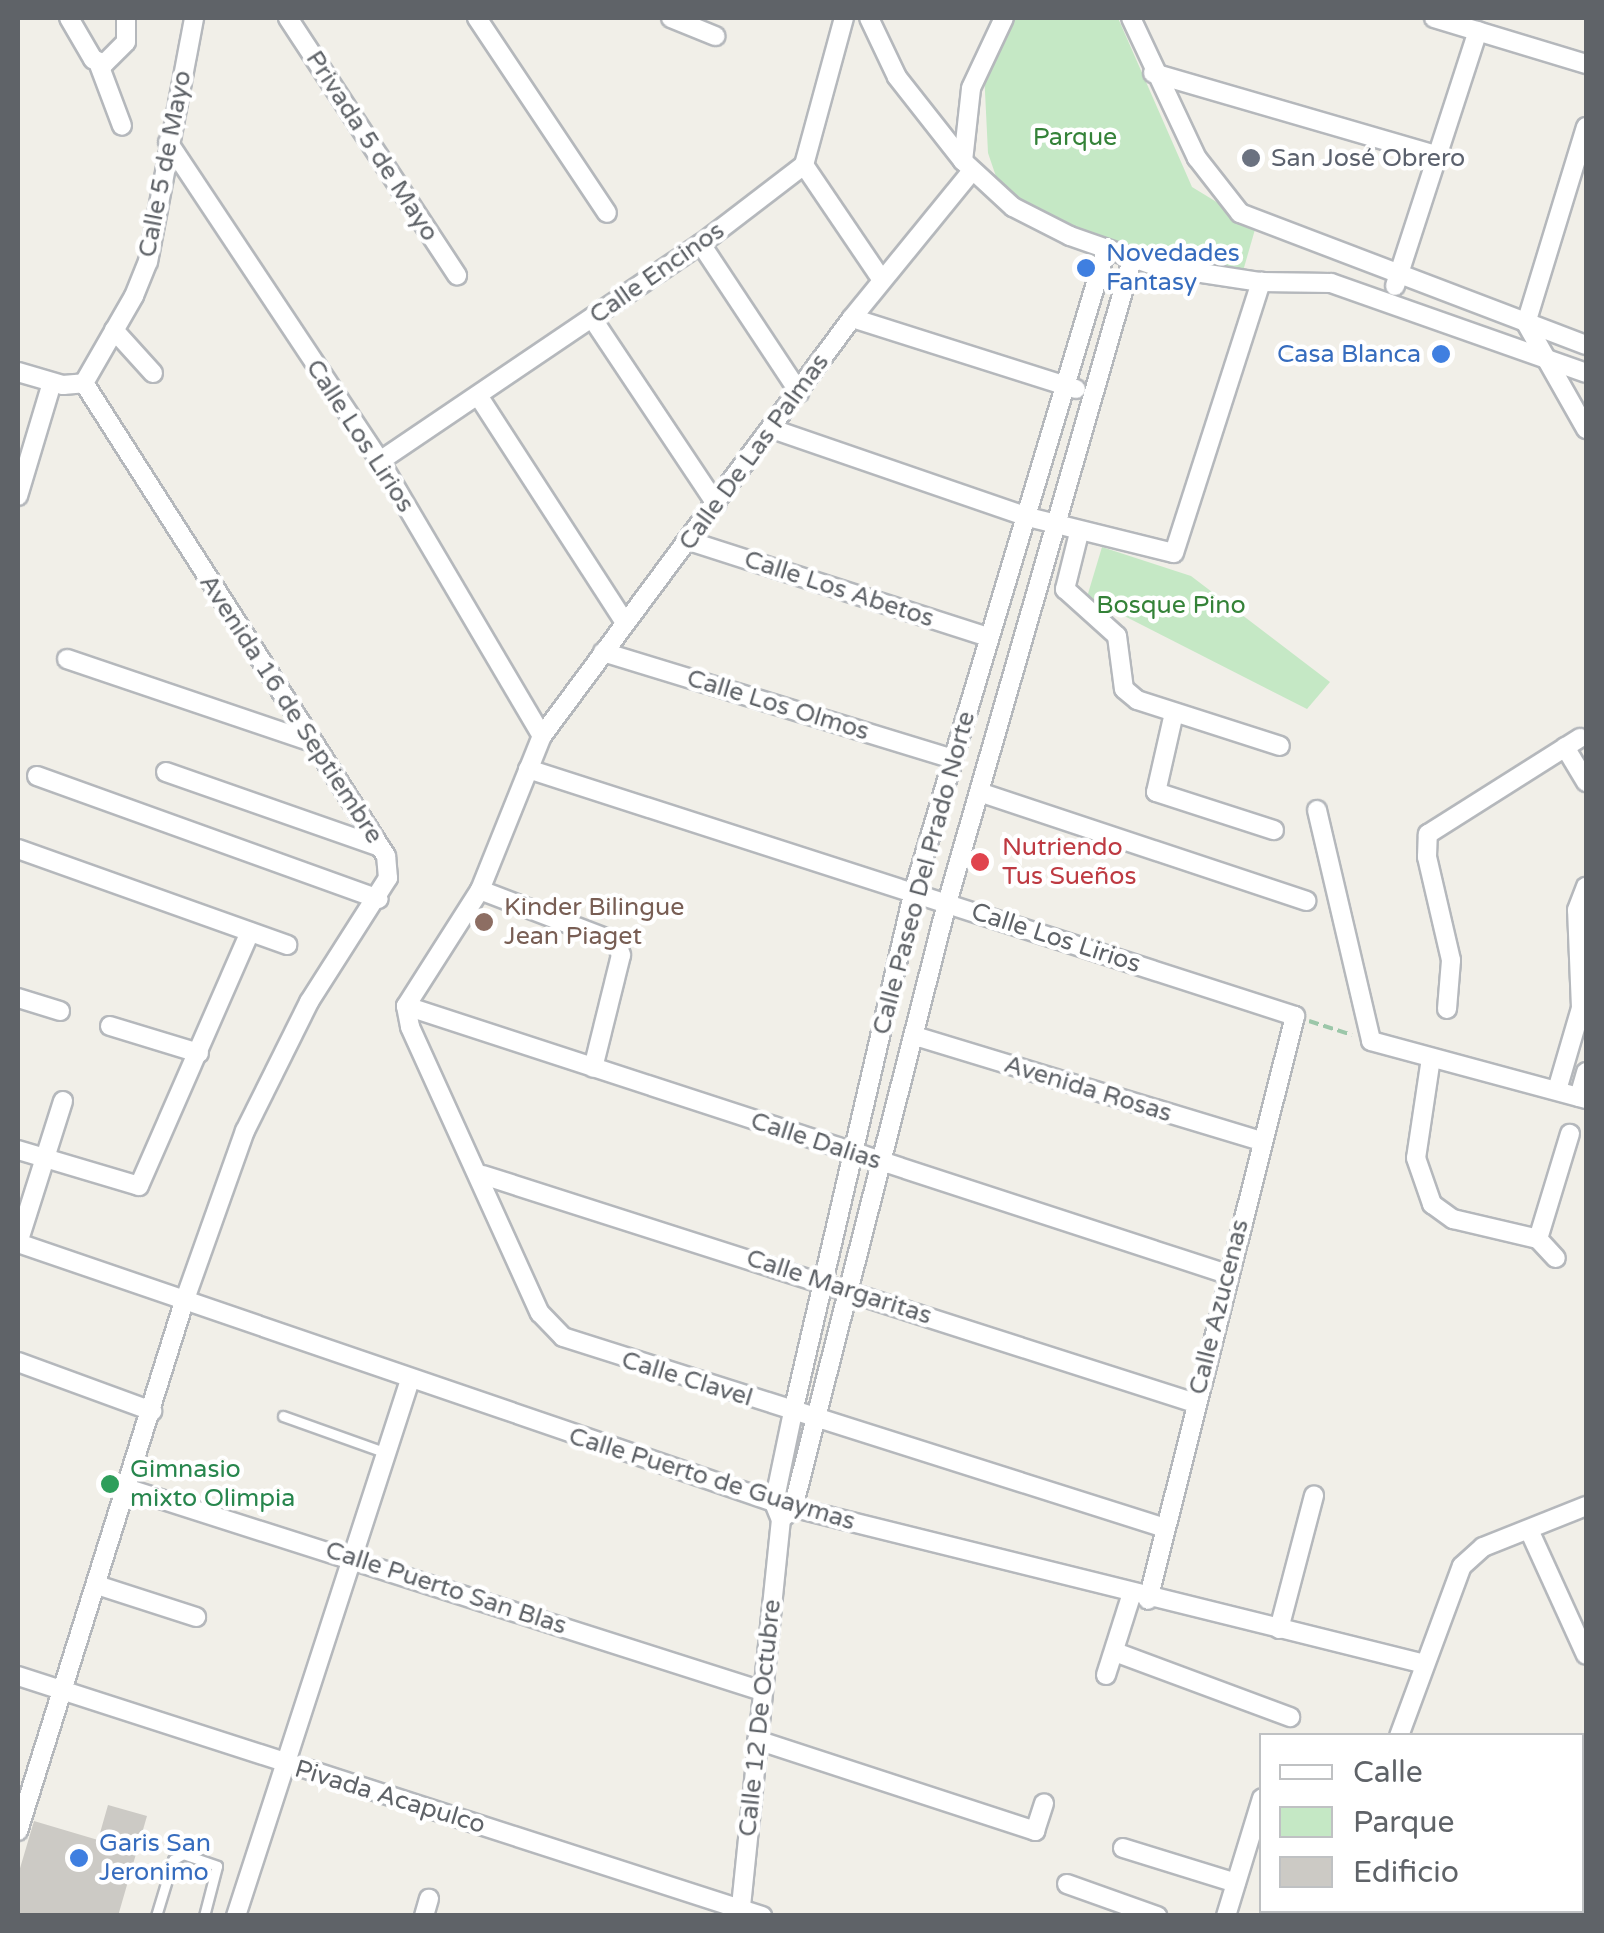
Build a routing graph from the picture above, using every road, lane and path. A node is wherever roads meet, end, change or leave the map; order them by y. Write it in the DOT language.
graph roads {
  1 [pos="69,18"];
  2 [pos="126,18"];
  3 [pos="194,18"];
  4 [pos="288,18"];
  5 [pos="478,18"];
  6 [pos="670,18"];
  7 [pos="844,18"];
  8 [pos="869,18"];
  9 [pos="1004,18"];
  10 [pos="1131,18"];
  11 [pos="1434,18"];
  12 [pos="1478,31"];
  13 [pos="716,36"];
  14 [pos="98,62"];
  15 [pos="1586,64"];
  16 [pos="1153,73"];
  17 [pos="122,126"];
  18 [pos="1586,127"];
  19 [pos="168,142"];
  20 [pos="1442,156"];
  21 [pos="804,166"];
  22 [pos="967,166"];
  23 [pos="607,213"];
  24 [pos="701,244"];
  25 [pos="1105,253"];
  26 [pos="1132,260"];
  27 [pos="457,275"];
  28 [pos="1398,275"];
  29 [pos="882,280"];
  30 [pos="1261,282"];
  31 [pos="1390,301"];
  32 [pos="592,318"];
  33 [pos="852,318"];
  34 [pos="1526,322"];
  35 [pos="114,330"];
  36 [pos="1586,345"];
  37 [pos="1542,357"];
  38 [pos="18,372"];
  39 [pos="1586,372"];
  40 [pos="153,373"];
  41 [pos="52,383"];
  42 [pos="84,384"];
  43 [pos="1068,387"];
  44 [pos="799,392"];
  45 [pos="1093,394"];
  46 [pos="479,396"];
  47 [pos="772,429"];
  48 [pos="1586,429"];
  49 [pos="380,461"];
  50 [pos="18,496"];
  51 [pos="716,504"];
  52 [pos="1024,516"];
  53 [pos="1054,522"];
  54 [pos="1079,533"];
  55 [pos="689,542"];
  56 [pos="626,622"];
  57 [pos="988,637"];
  58 [pos="603,652"];
  59 [pos="67,659"];
  60 [pos="1174,714"];
  61 [pos="542,736"];
  62 [pos="312,742"];
  63 [pos="1280,746"];
  64 [pos="953,759"];
  65 [pos="528,769"];
  66 [pos="166,772"];
  67 [pos="37,776"];
  68 [pos="1586,782"];
  69 [pos="979,792"];
  70 [pos="1318,810"];
  71 [pos="1274,830"];
  72 [pos="380,847"];
  73 [pos="18,849"];
  74 [pos="1586,887"];
  75 [pos="480,890"];
  76 [pos="914,890"];
  77 [pos="379,899"];
  78 [pos="1306,901"];
  79 [pos="947,903"];
  80 [pos="250,932"];
  81 [pos="287,945"];
  82 [pos="18,998"];
  83 [pos="406,1006"];
  84 [pos="1447,1009"];
  85 [pos="60,1011"];
  86 [pos="1295,1016"];
  87 [pos="1582,1021"];
  88 [pos="110,1026"];
  89 [pos="915,1036"];
  90 [pos="1371,1041"];
  91 [pos="199,1053"];
  92 [pos="1431,1058"];
  93 [pos="594,1068"];
  94 [pos="1586,1072"];
  95 [pos="1557,1090"];
  96 [pos="1583,1098"];
  97 [pos="63,1101"];
  98 [pos="1570,1134"];
  99 [pos="1261,1141"];
  100 [pos="18,1150"];
  101 [pos="854,1154"];
  102 [pos="44,1160"];
  103 [pos="882,1163"];
  104 [pos="482,1175"];
  105 [pos="1538,1238"];
  106 [pos="18,1243"];
  107 [pos="1556,1258"];
  108 [pos="1227,1274"];
  109 [pos="822,1281"];
  110 [pos="848,1290"];
  111 [pos="184,1302"];
  112 [pos="18,1362"];
  113 [pos="410,1383"];
  114 [pos="1195,1403"];
  115 [pos="152,1411"];
  116 [pos="793,1412"];
  117 [pos="282,1416"];
  118 [pos="815,1418"];
  119 [pos="387,1453"];
  120 [pos="129,1489"];
  121 [pos="1314,1496"];
  122 [pos="1586,1506"];
  123 [pos="783,1510"];
  124 [pos="1164,1528"];
  125 [pos="1528,1530"];
  126 [pos="353,1557"];
  127 [pos="100,1586"];
  128 [pos="1139,1598"];
  129 [pos="196,1617"];
  130 [pos="1279,1630"];
  131 [pos="1115,1652"];
  132 [pos="1586,1655"];
  133 [pos="1421,1663"];
  134 [pos="1106,1675"];
  135 [pos="18,1676"];
  136 [pos="762,1691"];
  137 [pos="64,1694"];
  138 [pos="1290,1717"];
  139 [pos="1400,1733"];
  140 [pos="757,1740"];
  141 [pos="286,1764"];
  142 [pos="1044,1803"];
  143 [pos="1259,1808"];
  144 [pos="18,1832"];
  145 [pos="1123,1848"];
  146 [pos="1236,1883"];
  147 [pos="1067,1884"];
  148 [pos="740,1911"];
  149 [pos="156,1916"];
  150 [pos="204,1916"];
  151 [pos="236,1916"];
  152 [pos="762,1916"];
  153 [pos="1157,1916"];
  154 [pos="1226,1916"];
  1 -- 14 [label="street"];
  2 -- 14 [label="street"];
  3 -- 19 [label="street, Calle 5 de Mayo"];
  4 -- 27 [label="street, Privada 5 de Mayo"];
  5 -- 23 [label="street"];
  6 -- 13 [label="street"];
  7 -- 21 [label="street"];
  8 -- 22 [label="street"];
  9 -- 22 [label="street"];
  10 -- 16 [label="street"];
  11 -- 12 [label="street"];
  12 -- 15 [label="street"];
  12 -- 20 [label="street"];
  14 -- 17 [label="street"];
  16 -- 20 [label="street"];
  16 -- 28 [label="street"];
  18 -- 34 [label="street"];
  19 -- 35 [label="street, Calle 5 de Mayo"];
  19 -- 49 [label="street, Calle Los Lirios"];
  20 -- 28 [label="street"];
  21 -- 24 [label="street, Calle Encinos"];
  21 -- 29 [label="street"];
  22 -- 25 [label="street"];
  22 -- 29 [label="street, Calle De Las Palmas"];
  24 -- 32 [label="street, Calle Encinos"];
  24 -- 44 [label="street"];
  25 -- 26 [label="street"];
  25 -- 43 [label="street, Calle Paseo Del Prado Norte"];
  26 -- 30 [label="street"];
  26 -- 45 [label="street, Calle Paseo Del Prado Norte"];
  28 -- 31 [label="street"];
  28 -- 34 [label="street"];
  29 -- 33 [label="street, Calle De Las Palmas"];
  30 -- 31 [label="street"];
  30 -- 54 [label="street"];
  31 -- 37 [label="street"];
  32 -- 46 [label="street, Calle Encinos"];
  32 -- 51 [label="street"];
  33 -- 43 [label="street"];
  33 -- 44 [label="street, Calle De Las Palmas"];
  34 -- 36 [label="street"];
  34 -- 37 [label="street"];
  35 -- 40 [label="street"];
  35 -- 42 [label="street, Calle 5 de Mayo"];
  37 -- 39 [label="street"];
  37 -- 48 [label="street"];
  38 -- 41 [label="street"];
  41 -- 42 [label="street"];
  41 -- 50 [label="street"];
  42 -- 62 [label="street, Avenida 16 de Septiembre"];
  43 -- 45 [label="street"];
  43 -- 52 [label="street, Calle Paseo Del Prado Norte"];
  44 -- 47 [label="street, Calle De Las Palmas"];
  45 -- 53 [label="street, Calle Paseo Del Prado Norte"];
  46 -- 49 [label="street, Calle Encinos"];
  46 -- 56 [label="street"];
  47 -- 51 [label="street, Calle De Las Palmas"];
  47 -- 52 [label="street"];
  49 -- 61 [label="street, Calle Los Lirios"];
  51 -- 55 [label="street, Calle De Las Palmas"];
  52 -- 53 [label="street"];
  52 -- 57 [label="street, Calle Paseo Del Prado Norte"];
  53 -- 54 [label="street"];
  53 -- 69 [label="street, Calle Paseo Del Prado Norte"];
  54 -- 60 [label="street"];
  55 -- 56 [label="street, Calle De Las Palmas"];
  55 -- 57 [label="street, Calle Los Abetos"];
  56 -- 58 [label="street, Calle De Las Palmas"];
  57 -- 64 [label="street, Calle Paseo Del Prado Norte"];
  58 -- 61 [label="street, Calle De Las Palmas"];
  58 -- 64 [label="street, Calle Los Olmos"];
  59 -- 62 [label="street"];
  60 -- 63 [label="street"];
  60 -- 71 [label="street"];
  61 -- 65 [label="street, Calle De Las Palmas"];
  62 -- 72 [label="street, Avenida 16 de Septiembre"];
  64 -- 76 [label="street, Calle Paseo Del Prado Norte"];
  65 -- 75 [label="street, Calle De Las Palmas"];
  65 -- 76 [label="street, Calle Los Lirios"];
  66 -- 72 [label="street"];
  67 -- 77 [label="street"];
  68 -- 84 [label="street"];
  69 -- 78 [label="street"];
  69 -- 79 [label="street, Calle Paseo Del Prado Norte"];
  70 -- 90 [label="street"];
  72 -- 77 [label="street, Avenida 16 de Septiembre"];
  73 -- 80 [label="street"];
  74 -- 87 [label="street"];
  75 -- 83 [label="street, Calle De Las Palmas"];
  75 -- 93 [label="street"];
  76 -- 79 [label="street, Calle Los Lirios"];
  76 -- 101 [label="street, Calle Paseo Del Prado Norte"];
  77 -- 111 [label="street"];
  79 -- 86 [label="street, Calle Los Lirios"];
  79 -- 89 [label="street, Calle Paseo Del Prado Norte"];
  80 -- 81 [label="street"];
  80 -- 91 [label="street"];
  82 -- 85 [label="street"];
  83 -- 93 [label="street, Calle Dalias"];
  83 -- 104 [label="street, Calle Clavel"];
  86 -- 90 [label="path"];
  86 -- 99 [label="street, Calle Azucenas"];
  87 -- 95 [label="street"];
  88 -- 91 [label="street"];
  89 -- 99 [label="street, Avenida Rosas"];
  89 -- 103 [label="street, Calle Paseo Del Prado Norte"];
  90 -- 92 [label="street"];
  91 -- 102 [label="street"];
  92 -- 95 [label="street"];
  92 -- 105 [label="street"];
  93 -- 101 [label="street, Calle Dalias"];
  94 -- 96 [label="street"];
  95 -- 96 [label="street"];
  97 -- 102 [label="street"];
  98 -- 105 [label="street"];
  99 -- 108 [label="street, Calle Azucenas"];
  100 -- 102 [label="street"];
  101 -- 103 [label="street, Calle Dalias"];
  101 -- 109 [label="street, Calle Paseo Del Prado Norte"];
  102 -- 106 [label="street"];
  103 -- 108 [label="street, Calle Dalias"];
  103 -- 110 [label="street, Calle Paseo Del Prado Norte"];
  104 -- 109 [label="street, Calle Margaritas"];
  104 -- 116 [label="street, Calle Clavel"];
  105 -- 107 [label="street"];
  106 -- 111 [label="street, Calle Puerto de Guaymas"];
  108 -- 114 [label="street, Calle Azucenas"];
  109 -- 110 [label="street, Calle Margaritas"];
  109 -- 116 [label="street, Calle Paseo Del Prado Norte"];
  110 -- 114 [label="street, Calle Margaritas"];
  110 -- 118 [label="street, Calle Paseo Del Prado Norte"];
  111 -- 113 [label="street, Calle Puerto de Guaymas"];
  111 -- 115 [label="street"];
  112 -- 115 [label="street"];
  113 -- 119 [label="street"];
  113 -- 123 [label="street, Calle Puerto de Guaymas"];
  114 -- 124 [label="street, Calle Azucenas"];
  115 -- 120 [label="street"];
  116 -- 118 [label="street, Calle Clavel"];
  116 -- 123 [label="street, Calle Paseo Del Prado Norte"];
  117 -- 119 [label="lane"];
  118 -- 123 [label="street, Calle Paseo Del Prado Norte"];
  118 -- 124 [label="street, Calle Clavel"];
  119 -- 126 [label="street"];
  120 -- 126 [label="street, Calle Puerto San Blas"];
  120 -- 127 [label="street"];
  121 -- 130 [label="street"];
  122 -- 125 [label="street"];
  123 -- 128 [label="street, Calle Puerto de Guaymas"];
  123 -- 136 [label="street, Calle 12 De Octubre"];
  124 -- 128 [label="street, Calle Azucenas"];
  125 -- 132 [label="street"];
  125 -- 133 [label="street"];
  126 -- 136 [label="street, Calle Puerto San Blas"];
  126 -- 141 [label="street"];
  127 -- 129 [label="street"];
  127 -- 137 [label="street"];
  128 -- 130 [label="street, Calle Puerto de Guaymas"];
  128 -- 131 [label="street, Calle Azucenas"];
  130 -- 133 [label="street, Calle Puerto de Guaymas"];
  131 -- 134 [label="street, Calle Azucenas"];
  131 -- 138 [label="street"];
  133 -- 139 [label="street"];
  135 -- 137 [label="street, Pivada Acapulco"];
  136 -- 140 [label="street, Calle 12 De Octubre"];
  137 -- 141 [label="street, Pivada Acapulco"];
  137 -- 144 [label="street"];
  140 -- 142 [label="street"];
  140 -- 148 [label="street, Calle 12 De Octubre"];
  141 -- 148 [label="street, Pivada Acapulco"];
  141 -- 151 [label="street"];
  143 -- 146 [label="street"];
  145 -- 146 [label="street"];
  146 -- 154 [label="street"];
  147 -- 153 [label="street"];
  148 -- 152 [label="street, Pivada Acapulco"];
  149 -- 150 [label="lane"];
}
